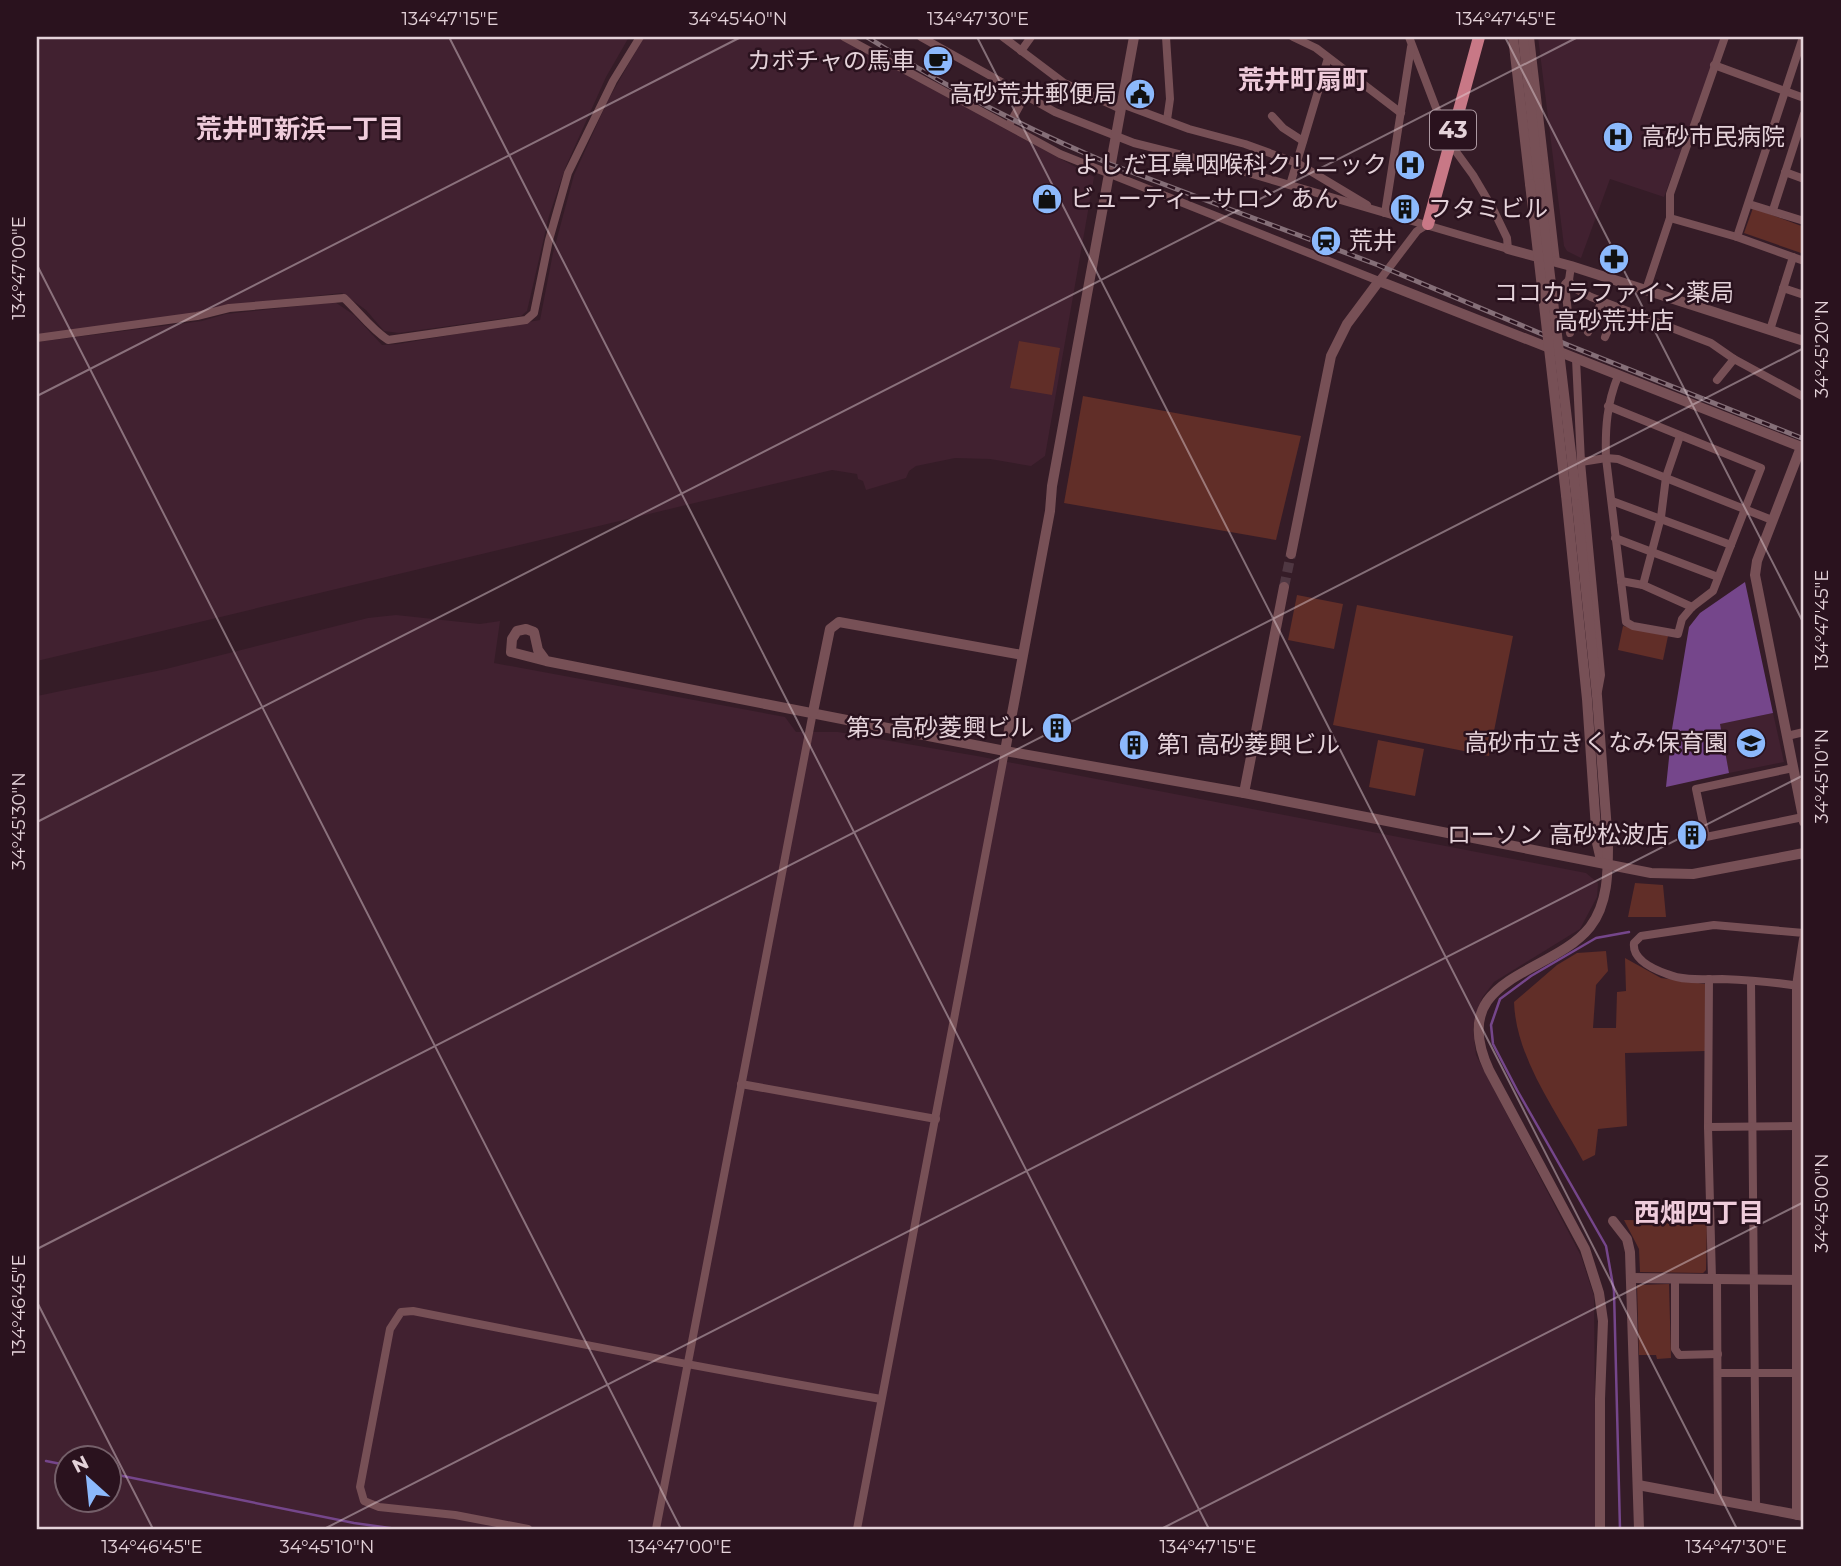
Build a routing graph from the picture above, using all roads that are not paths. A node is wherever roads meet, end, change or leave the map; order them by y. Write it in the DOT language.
graph roads {
  1 [pos="640,37"];
  2 [pos="844,37"];
  3 [pos="921,37"];
  4 [pos="1003,37"];
  5 [pos="1031,37"];
  6 [pos="1134,37"];
  7 [pos="1166,37"];
  8 [pos="1293,37"];
  9 [pos="1479,37"];
  10 [pos="1513,37"];
  11 [pos="1523,37"];
  12 [pos="1530,37"];
  13 [pos="1725,37"];
  14 [pos="1803,37"];
  15 [pos="1411,39"];
  16 [pos="1021,51"];
  17 [pos="1328,58"];
  18 [pos="1714,65"];
  19 [pos="1786,91"];
  20 [pos="1025,96"];
  21 [pos="1804,98"];
  22 [pos="1122,106"];
  23 [pos="1401,113"];
  24 [pos="1804,114"];
  25 [pos="1272,116"];
  26 [pos="1167,120"];
  27 [pos="1009,125"];
  28 [pos="1801,132"];
  29 [pos="1117,136"];
  30 [pos="1303,141"];
  31 [pos="1449,142"];
  32 [pos="1297,163"];
  33 [pos="1786,172"];
  34 [pos="1109,175"];
  35 [pos="1804,179"];
  36 [pos="1534,183"];
  37 [pos="1290,185"];
  38 [pos="1749,204"];
  39 [pos="1374,209"];
  40 [pos="1773,210"];
  41 [pos="1385,213"];
  42 [pos="1670,218"];
  43 [pos="1804,221"];
  44 [pos="1428,224"];
  45 [pos="1737,237"];
  46 [pos="1508,249"];
  47 [pos="1793,257"];
  48 [pos="1804,261"];
  49 [pos="1556,262"];
  50 [pos="1571,266"];
  51 [pos="1569,280"];
  52 [pos="1379,281"];
  53 [pos="1783,288"];
  54 [pos="1646,289"];
  55 [pos="1804,295"];
  56 [pos="1602,301"];
  57 [pos="1618,307"];
  58 [pos="1769,330"];
  59 [pos="1588,332"];
  60 [pos="1570,334"];
  61 [pos="1605,337"];
  62 [pos="37,338"];
  63 [pos="1804,341"];
  64 [pos="1576,359"];
  65 [pos="1734,359"];
  66 [pos="1709,374"];
  67 [pos="1618,376"];
  68 [pos="1804,397"];
  69 [pos="1608,406"];
  70 [pos="1680,436"];
  71 [pos="1803,448"];
  72 [pos="1606,458"];
  73 [pos="1581,461"];
  74 [pos="1666,477"];
  75 [pos="1571,495"];
  76 [pos="1612,501"];
  77 [pos="1745,509"];
  78 [pos="1661,517"];
  79 [pos="1772,520"];
  80 [pos="1615,538"];
  81 [pos="1731,545"];
  82 [pos="1652,551"];
  83 [pos="1291,554"];
  84 [pos="1718,577"];
  85 [pos="1621,581"];
  86 [pos="1643,585"];
  87 [pos="1284,587"];
  88 [pos="1692,607"];
  89 [pos="1022,656"];
  90 [pos="546,661"];
  91 [pos="1597,696"];
  92 [pos="813,712"];
  93 [pos="1804,732"];
  94 [pos="1787,736"];
  95 [pos="1005,751"];
  96 [pos="1793,768"];
  97 [pos="1801,790"];
  98 [pos="1244,793"];
  99 [pos="1804,820"];
  100 [pos="1804,853"];
  101 [pos="1608,866"];
  102 [pos="1804,933"];
  103 [pos="1804,939"];
  104 [pos="1709,979"];
  105 [pos="1751,981"];
  106 [pos="1800,986"];
  107 [pos="1800,1029"];
  108 [pos="1800,1060"];
  109 [pos="741,1084"];
  110 [pos="1800,1093"];
  111 [pos="936,1119"];
  112 [pos="1797,1126"];
  113 [pos="1708,1127"];
  114 [pos="1751,1127"];
  115 [pos="1800,1165"];
  116 [pos="1613,1221"];
  117 [pos="1632,1278"];
  118 [pos="1675,1278"];
  119 [pos="1715,1279"];
  120 [pos="1755,1279"];
  121 [pos="1800,1280"];
  122 [pos="1800,1328"];
  123 [pos="1718,1354"];
  124 [pos="688,1366"];
  125 [pos="1718,1373"];
  126 [pos="1756,1373"];
  127 [pos="1800,1373"];
  128 [pos="881,1399"];
  129 [pos="1800,1411"];
  130 [pos="1800,1447"];
  131 [pos="1800,1484"];
  132 [pos="1638,1485"];
  133 [pos="1718,1500"];
  134 [pos="1756,1507"];
  135 [pos="1800,1515"];
  136 [pos="528,1529"];
  137 [pos="656,1529"];
  138 [pos="857,1529"];
  139 [pos="1600,1529"];
  140 [pos="1639,1529"];
  1 -- 62 [label="street"];
  2 -- 27 [label="street"];
  3 -- 20 [label="street"];
  4 -- 16 [label="street"];
  5 -- 16 [label="street"];
  6 -- 22 [label="street"];
  7 -- 26 [label="street"];
  8 -- 17 [label="street"];
  9 -- 31 [label="main road, 43"];
  10 -- 36 [label="street"];
  11 -- 36 [label="street"];
  12 -- 49 [label="street"];
  13 -- 18 [label="street"];
  14 -- 19 [label="street"];
  15 -- 23 [label="street"];
  15 -- 31 [label="street"];
  16 -- 22 [label="street"];
  17 -- 23 [label="street"];
  17 -- 30 [label="street"];
  18 -- 19 [label="street"];
  18 -- 42 [label="street"];
  19 -- 21 [label="street"];
  19 -- 38 [label="street"];
  20 -- 27 [label="street"];
  20 -- 29 [label="street"];
  22 -- 26 [label="street"];
  22 -- 29 [label="street"];
  23 -- 41 [label="street"];
  24 -- 28 [label="street"];
  25 -- 30 [label="street"];
  26 -- 32 [label="street"];
  27 -- 34 [label="street"];
  28 -- 33 [label="street"];
  29 -- 34 [label="street"];
  29 -- 37 [label="street"];
  30 -- 32 [label="street"];
  31 -- 44 [label="main road, 43"];
  31 -- 46 [label="street"];
  32 -- 37 [label="street"];
  32 -- 39 [label="street"];
  33 -- 35 [label="street"];
  33 -- 40 [label="street"];
  34 -- 52 [label="street"];
  34 -- 89 [label="street"];
  36 -- 75 [label="street, bridge"];
  37 -- 39 [label="street"];
  38 -- 40 [label="street"];
  38 -- 45 [label="street"];
  39 -- 41 [label="street"];
  40 -- 43 [label="street"];
  41 -- 44 [label="street"];
  42 -- 45 [label="street"];
  42 -- 54 [label="street"];
  44 -- 46 [label="street"];
  44 -- 52 [label="street"];
  45 -- 47 [label="street"];
  46 -- 49 [label="street"];
  47 -- 48 [label="street"];
  47 -- 53 [label="street"];
  49 -- 50 [label="street"];
  50 -- 51 [label="street"];
  50 -- 54 [label="street"];
  51 -- 56 [label="street"];
  51 -- 60 [label="street"];
  52 -- 64 [label="street"];
  52 -- 83 [label="street"];
  53 -- 55 [label="street"];
  53 -- 58 [label="street"];
  54 -- 58 [label="street"];
  56 -- 57 [label="street"];
  56 -- 59 [label="street"];
  57 -- 61 [label="street"];
  57 -- 65 [label="street"];
  58 -- 63 [label="street"];
  64 -- 67 [label="street"];
  64 -- 73 [label="street"];
  65 -- 66 [label="street"];
  65 -- 68 [label="street"];
  67 -- 69 [label="street"];
  67 -- 71 [label="street"];
  69 -- 70 [label="street"];
  69 -- 72 [label="street"];
  70 -- 74 [label="street"];
  70 -- 77 [label="street"];
  71 -- 79 [label="street"];
  72 -- 73 [label="street"];
  72 -- 74 [label="street"];
  72 -- 76 [label="street"];
  73 -- 91 [label="street"];
  74 -- 77 [label="street"];
  74 -- 78 [label="street"];
  75 -- 91 [label="street"];
  75 -- 101 [label="street"];
  76 -- 78 [label="street"];
  76 -- 80 [label="street"];
  77 -- 79 [label="street"];
  77 -- 81 [label="street"];
  78 -- 81 [label="street"];
  78 -- 82 [label="street"];
  79 -- 94 [label="street"];
  80 -- 82 [label="street"];
  80 -- 85 [label="street"];
  81 -- 84 [label="street"];
  82 -- 84 [label="street"];
  82 -- 86 [label="street"];
  84 -- 88 [label="street"];
  85 -- 86 [label="street"];
  85 -- 88 [label="street"];
  86 -- 88 [label="street"];
  87 -- 98 [label="street"];
  89 -- 92 [label="street"];
  89 -- 95 [label="street"];
  90 -- 90 [label="street"];
  90 -- 92 [label="street"];
  91 -- 101 [label="street"];
  92 -- 95 [label="street"];
  92 -- 109 [label="street"];
  93 -- 94 [label="street"];
  94 -- 96 [label="street"];
  95 -- 98 [label="street"];
  95 -- 111 [label="street"];
  96 -- 97 [label="street"];
  96 -- 99 [label="street"];
  97 -- 99 [label="street"];
  98 -- 101 [label="street"];
  100 -- 101 [label="street"];
  101 -- 139 [label="street"];
  102 -- 104 [label="street"];
  103 -- 106 [label="street"];
  104 -- 105 [label="street"];
  104 -- 113 [label="street"];
  105 -- 106 [label="street"];
  105 -- 114 [label="street"];
  106 -- 107 [label="street"];
  107 -- 108 [label="street"];
  108 -- 110 [label="street"];
  109 -- 111 [label="street"];
  109 -- 124 [label="street"];
  110 -- 112 [label="street"];
  111 -- 128 [label="street"];
  112 -- 114 [label="street"];
  112 -- 115 [label="street"];
  113 -- 114 [label="street"];
  113 -- 119 [label="street"];
  114 -- 120 [label="street"];
  115 -- 121 [label="street"];
  116 -- 117 [label="street"];
  117 -- 118 [label="street"];
  117 -- 132 [label="street"];
  118 -- 119 [label="street"];
  118 -- 123 [label="street"];
  119 -- 120 [label="street"];
  119 -- 123 [label="street"];
  120 -- 121 [label="street"];
  120 -- 126 [label="street"];
  121 -- 122 [label="street"];
  122 -- 127 [label="street"];
  123 -- 125 [label="street"];
  124 -- 128 [label="street"];
  124 -- 136 [label="street"];
  124 -- 137 [label="street"];
  125 -- 126 [label="street"];
  125 -- 133 [label="street"];
  126 -- 127 [label="street"];
  126 -- 134 [label="street"];
  127 -- 129 [label="street"];
  128 -- 138 [label="street"];
  129 -- 130 [label="street"];
  130 -- 131 [label="street"];
  131 -- 135 [label="street"];
  132 -- 133 [label="street"];
  132 -- 140 [label="street"];
  133 -- 134 [label="street"];
  134 -- 135 [label="street"];
}
